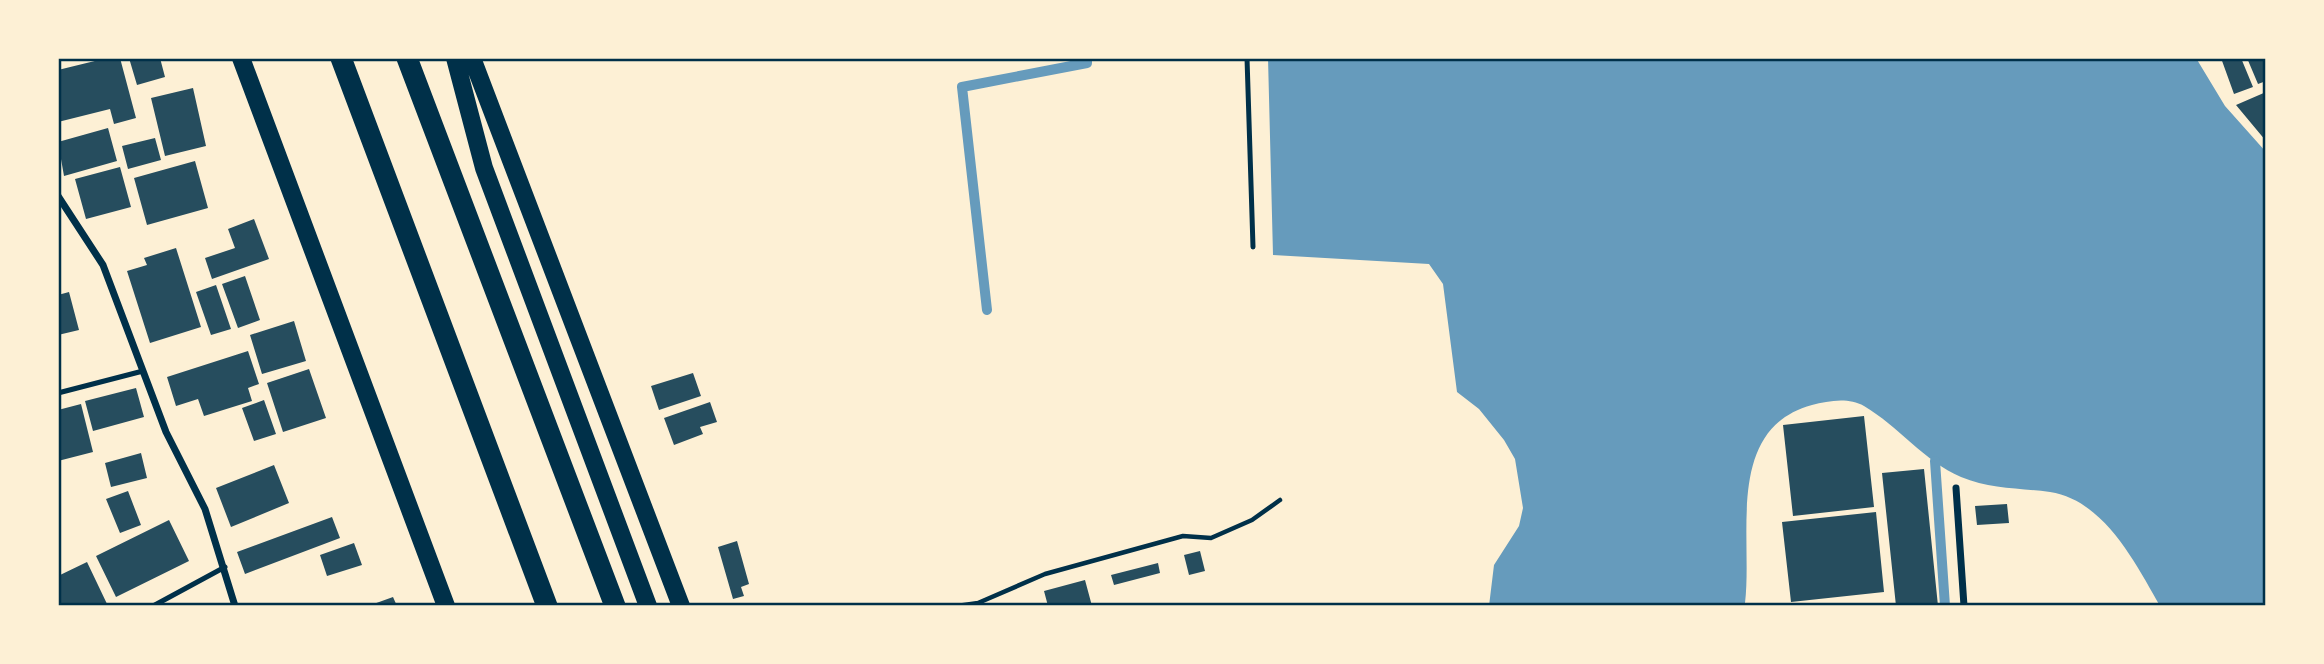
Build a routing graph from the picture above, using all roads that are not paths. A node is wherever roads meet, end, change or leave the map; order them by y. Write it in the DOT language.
graph roads {
  1 [pos="241,58"];
  2 [pos="341,58"];
  3 [pos="407,58"];
  4 [pos="455,58"];
  5 [pos="472,58"];
  6 [pos="1247,58"];
  7 [pos="58,196"];
  8 [pos="1253,247"];
  9 [pos="143,370"];
  10 [pos="58,393"];
  11 [pos="1956,488"];
  12 [pos="225,567"];
  13 [pos="153,606"];
  14 [pos="235,606"];
  15 [pos="446,606"];
  16 [pos="547,606"];
  17 [pos="615,606"];
  18 [pos="648,606"];
  19 [pos="681,606"];
  20 [pos="1964,606"];
  1 -- 15 [label="main road"];
  2 -- 16 [label="highway"];
  3 -- 17 [label="highway"];
  4 -- 18 [label="main road"];
  5 -- 19 [label="main road"];
  6 -- 8 [label="lane"];
  7 -- 9 [label="street"];
  9 -- 10 [label="lane"];
  9 -- 12 [label="street"];
  11 -- 20 [label="street"];
  12 -- 13 [label="lane"];
  12 -- 14 [label="street"];
}
